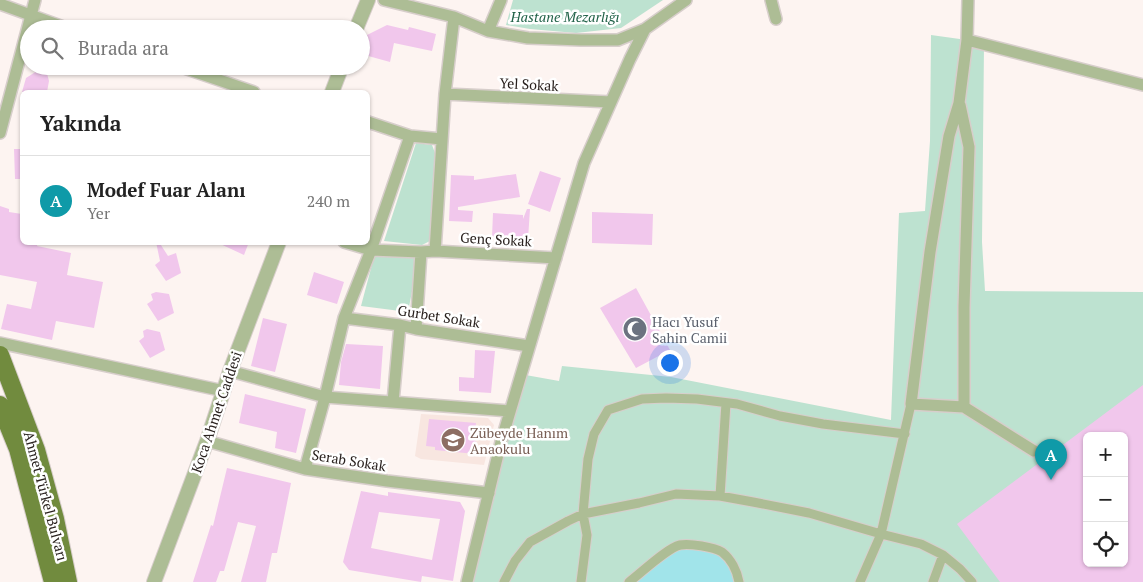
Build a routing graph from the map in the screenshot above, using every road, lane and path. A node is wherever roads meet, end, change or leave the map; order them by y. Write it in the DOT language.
graph roads {
  1 [pos="35,0"];
  2 [pos="368,0"];
  3 [pos="384,0"];
  4 [pos="501,0"];
  5 [pos="686,0"];
  6 [pos="771,0"];
  7 [pos="968,0"];
  8 [pos="0,4"];
  9 [pos="32,16"];
  10 [pos="454,17"];
  11 [pos="776,19"];
  12 [pos="31,20"];
  13 [pos="43,20"];
  14 [pos="360,20"];
  15 [pos="645,29"];
  16 [pos="488,31"];
  17 [pos="967,40"];
  18 [pos="20,60"];
  19 [pos="204,75"];
  20 [pos="339,75"];
  21 [pos="1143,85"];
  22 [pos="248,90"];
  23 [pos="333,90"];
  24 [pos="445,94"];
  25 [pos="611,102"];
  26 [pos="959,103"];
  27 [pos="370,123"];
  28 [pos="0,133"];
  29 [pos="410,136"];
  30 [pos="442,139"];
  31 [pos="278,245"];
  32 [pos="354,245"];
  33 [pos="371,250"];
  34 [pos="435,251"];
  35 [pos="421,252"];
  36 [pos="556,258"];
  37 [pos="344,318"];
  38 [pos="400,325"];
  39 [pos="416,329"];
  40 [pos="0,343"];
  41 [pos="529,346"];
  42 [pos="0,355"];
  43 [pos="230,370"];
  44 [pos="224,391"];
  45 [pos="325,397"];
  46 [pos="393,402"];
  47 [pos="726,403"];
  48 [pos="911,404"];
  49 [pos="0,405"];
  50 [pos="964,407"];
  51 [pos="510,411"];
  52 [pos="905,434"];
  53 [pos="207,441"];
  54 [pos="1034,451"];
  55 [pos="305,469"];
  56 [pos="489,493"];
  57 [pos="720,496"];
  58 [pos="583,514"];
  59 [pos="881,534"];
  60 [pos="943,555"];
  61 [pos="53,582"];
  62 [pos="68,582"];
  63 [pos="154,582"];
  64 [pos="467,582"];
  65 [pos="504,582"];
  66 [pos="581,582"];
  67 [pos="629,582"];
  68 [pos="739,582"];
  69 [pos="860,582"];
  70 [pos="933,582"];
  71 [pos="972,582"];
  1 -- 9 [label="street"];
  2 -- 14 [label="street"];
  3 -- 10 [label="street"];
  4 -- 16 [label="street"];
  5 -- 15 [label="street"];
  6 -- 11 [label="street"];
  7 -- 17 [label="street"];
  8 -- 9 [label="street"];
  9 -- 12 [label="street"];
  9 -- 13 [label="street"];
  10 -- 16 [label="street"];
  10 -- 24 [label="street"];
  15 -- 16 [label="street"];
  15 -- 25 [label="street"];
  17 -- 21 [label="street"];
  17 -- 26 [label="street"];
  18 -- 28 [label="street"];
  19 -- 22 [label="street"];
  20 -- 23 [label="street"];
  24 -- 25 [label="street, Yel Sokak"];
  24 -- 30 [label="street"];
  25 -- 36 [label="street"];
  26 -- 48 [label="street"];
  26 -- 50 [label="street"];
  27 -- 29 [label="street"];
  29 -- 30 [label="street"];
  29 -- 33 [label="street"];
  30 -- 34 [label="street"];
  31 -- 43 [label="street, Koca Ahmet Caddesi"];
  32 -- 33 [label="street, Genç Sokak"];
  33 -- 35 [label="street, Genç Sokak"];
  33 -- 37 [label="street"];
  34 -- 35 [label="street, Genç Sokak"];
  34 -- 36 [label="street, Genç Sokak"];
  35 -- 39 [label="street"];
  36 -- 41 [label="street"];
  37 -- 38 [label="street, Gurbet Sokak"];
  37 -- 45 [label="street"];
  38 -- 39 [label="street, Gurbet Sokak"];
  38 -- 46 [label="street"];
  39 -- 41 [label="street, Gurbet Sokak"];
  40 -- 44 [label="street"];
  41 -- 51 [label="street"];
  42 -- 62 [label="main road, Ahmet Türkel Bulvarı"];
  43 -- 44 [label="street, Koca Ahmet Caddesi"];
  43 -- 45 [label="street"];
  44 -- 53 [label="street, Koca Ahmet Caddesi"];
  45 -- 46 [label="street"];
  45 -- 55 [label="street"];
  46 -- 51 [label="street"];
  47 -- 52 [label="street"];
  47 -- 57 [label="street"];
  47 -- 58 [label="street"];
  48 -- 50 [label="street"];
  48 -- 52 [label="street"];
  49 -- 61 [label="main road, Ahmet Türkel Bulvarı"];
  50 -- 54 [label="street"];
  51 -- 56 [label="street"];
  52 -- 59 [label="street"];
  53 -- 55 [label="street, Serab Sokak"];
  53 -- 63 [label="street, Koca Ahmet Caddesi"];
  55 -- 56 [label="street, Serab Sokak"];
  56 -- 64 [label="street"];
  57 -- 58 [label="street"];
  57 -- 59 [label="street"];
  58 -- 65 [label="street"];
  58 -- 66 [label="street"];
  59 -- 60 [label="street"];
  59 -- 69 [label="street"];
  60 -- 70 [label="street"];
  60 -- 71 [label="street"];
  67 -- 68 [label="street"];
}
